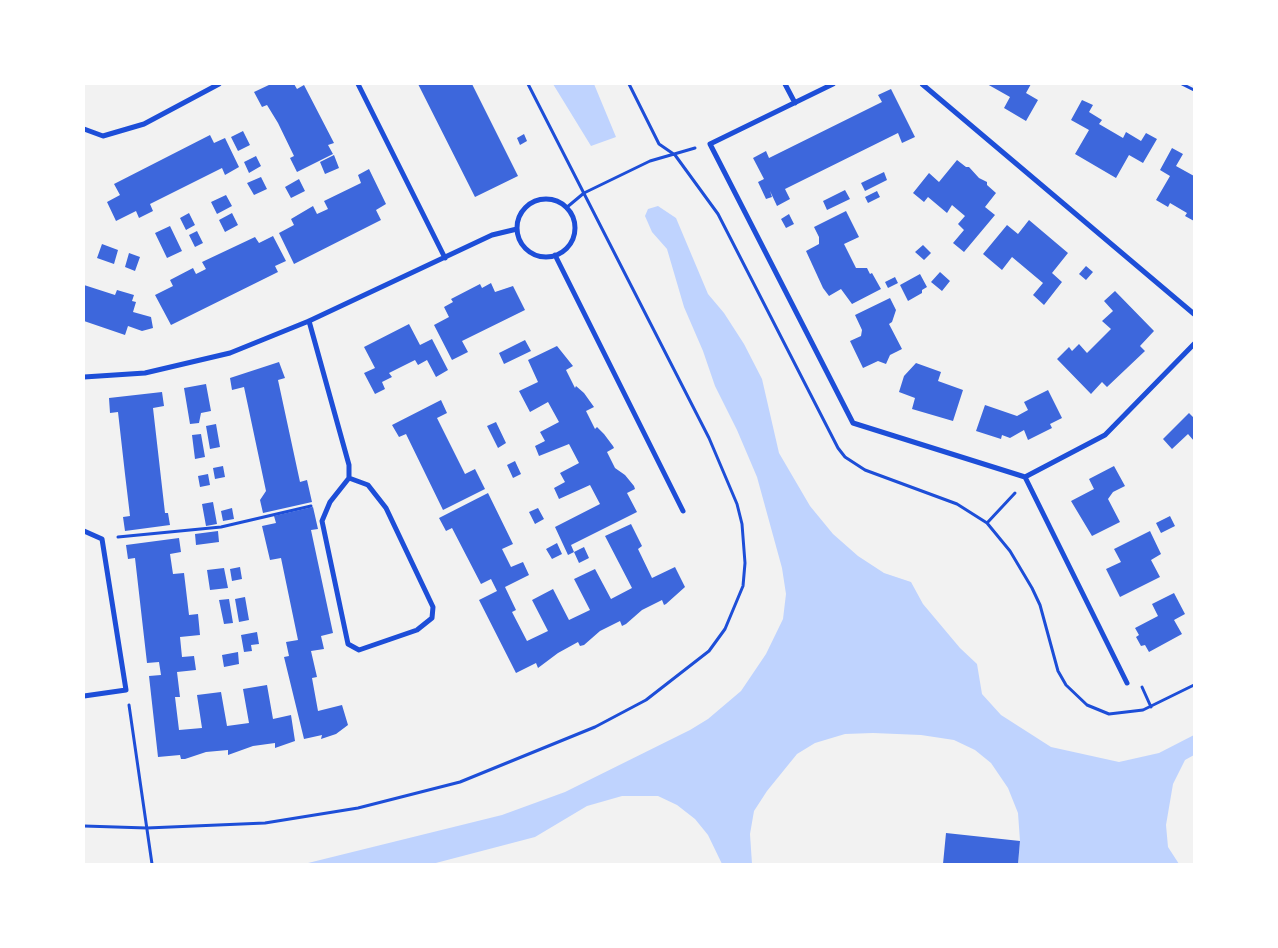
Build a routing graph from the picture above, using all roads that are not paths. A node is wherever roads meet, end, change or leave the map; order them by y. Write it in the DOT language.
graph roads {
  1 [pos="219,84"];
  2 [pos="358,84"];
  3 [pos="786,84"];
  4 [pos="833,84"];
  5 [pos="922,84"];
  6 [pos="795,103"];
  7 [pos="84,129"];
  8 [pos="517,229"];
  9 [pos="555,255"];
  10 [pos="445,258"];
  11 [pos="1194,314"];
  12 [pos="309,321"];
  13 [pos="1194,344"];
  14 [pos="84,377"];
  15 [pos="1025,477"];
  16 [pos="349,478"];
  17 [pos="683,511"];
  18 [pos="84,531"];
  19 [pos="1127,683"];
  20 [pos="84,696"];
  1 -- 7 [label="street"];
  2 -- 10 [label="street"];
  3 -- 6 [label="street"];
  4 -- 6 [label="street"];
  5 -- 11 [label="street"];
  6 -- 15 [label="street"];
  8 -- 9 [label="street"];
  8 -- 9 [label="street"];
  8 -- 10 [label="street"];
  9 -- 17 [label="street"];
  10 -- 12 [label="street"];
  12 -- 14 [label="street"];
  12 -- 16 [label="street"];
  13 -- 15 [label="street"];
  15 -- 19 [label="street"];
  16 -- 16 [label="street"];
  18 -- 20 [label="street"];
}
